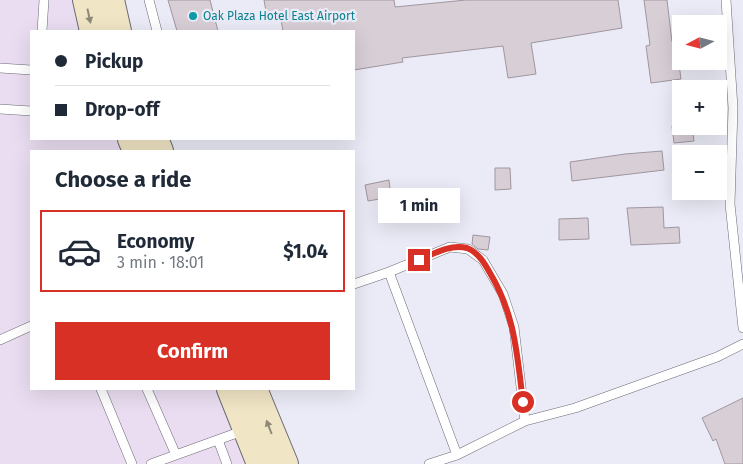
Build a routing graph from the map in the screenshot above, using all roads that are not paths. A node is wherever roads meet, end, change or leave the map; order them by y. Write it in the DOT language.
graph roads {
  1 [pos="44,0"];
  2 [pos="86,0"];
  3 [pos="111,0"];
  4 [pos="149,0"];
  5 [pos="726,0"];
  6 [pos="42,30"];
  7 [pos="93,30"];
  8 [pos="118,30"];
  9 [pos="156,30"];
  10 [pos="0,68"];
  11 [pos="30,70"];
  12 [pos="0,109"];
  13 [pos="30,111"];
  14 [pos="389,272"];
  15 [pos="355,284"];
  16 [pos="30,326"];
  17 [pos="743,328"];
  18 [pos="0,340"];
  19 [pos="743,344"];
  20 [pos="102,390"];
  21 [pos="147,390"];
  22 [pos="230,390"];
  23 [pos="254,390"];
  24 [pos="525,421"];
  25 [pos="246,430"];
  26 [pos="218,440"];
  27 [pos="176,455"];
  28 [pos="457,455"];
  29 [pos="132,464"];
  30 [pos="151,464"];
  31 [pos="227,464"];
  32 [pos="260,464"];
  33 [pos="285,464"];
  34 [pos="429,464"];
  1 -- 6 [label="lane"];
  2 -- 7 [label="main road, one-way"];
  3 -- 8 [label="main road"];
  4 -- 9 [label="lane"];
  5 -- 17 [label="lane"];
  10 -- 11 [label="lane"];
  12 -- 13 [label="lane"];
  14 -- 15 [label="lane"];
  14 -- 24 [label="lane"];
  14 -- 28 [label="lane"];
  16 -- 18 [label="lane"];
  19 -- 24 [label="lane"];
  20 -- 29 [label="lane"];
  21 -- 27 [label="lane"];
  22 -- 25 [label="main road"];
  33 -- 23 [label="main road, one-way"];
  24 -- 28 [label="lane"];
  25 -- 26 [label="lane"];
  25 -- 32 [label="main road"];
  26 -- 27 [label="lane"];
  26 -- 31 [label="lane"];
  27 -- 30 [label="lane"];
  28 -- 34 [label="lane"];
}
